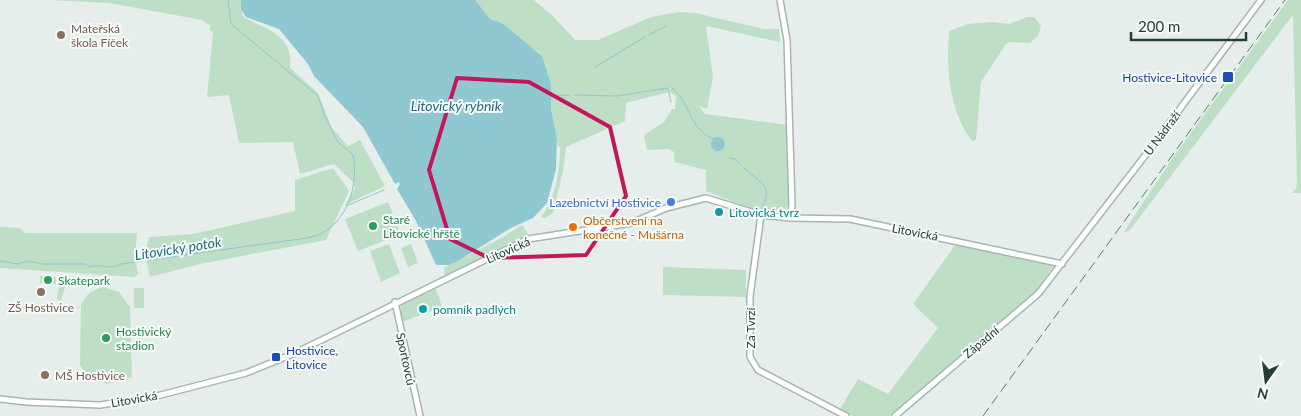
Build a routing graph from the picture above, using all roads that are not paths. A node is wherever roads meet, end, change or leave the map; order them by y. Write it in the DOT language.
graph roads {
  1 [pos="780,0"];
  2 [pos="1261,0"];
  3 [pos="761,214"];
  4 [pos="790,218"];
  5 [pos="1062,264"];
  6 [pos="395,302"];
  7 [pos="0,399"];
  8 [pos="420,416"];
  9 [pos="846,416"];
  10 [pos="894,416"];
  1 -- 4 [label="street"];
  2 -- 5 [label="street, U Nádraží"];
  3 -- 4 [label="street, Litovická"];
  3 -- 6 [label="street, Litovická"];
  3 -- 9 [label="street, Za Tvrzí"];
  4 -- 5 [label="street, Litovická"];
  5 -- 10 [label="street, Západní"];
  6 -- 7 [label="street, Litovická"];
  6 -- 8 [label="street, Sportovců"];
}
